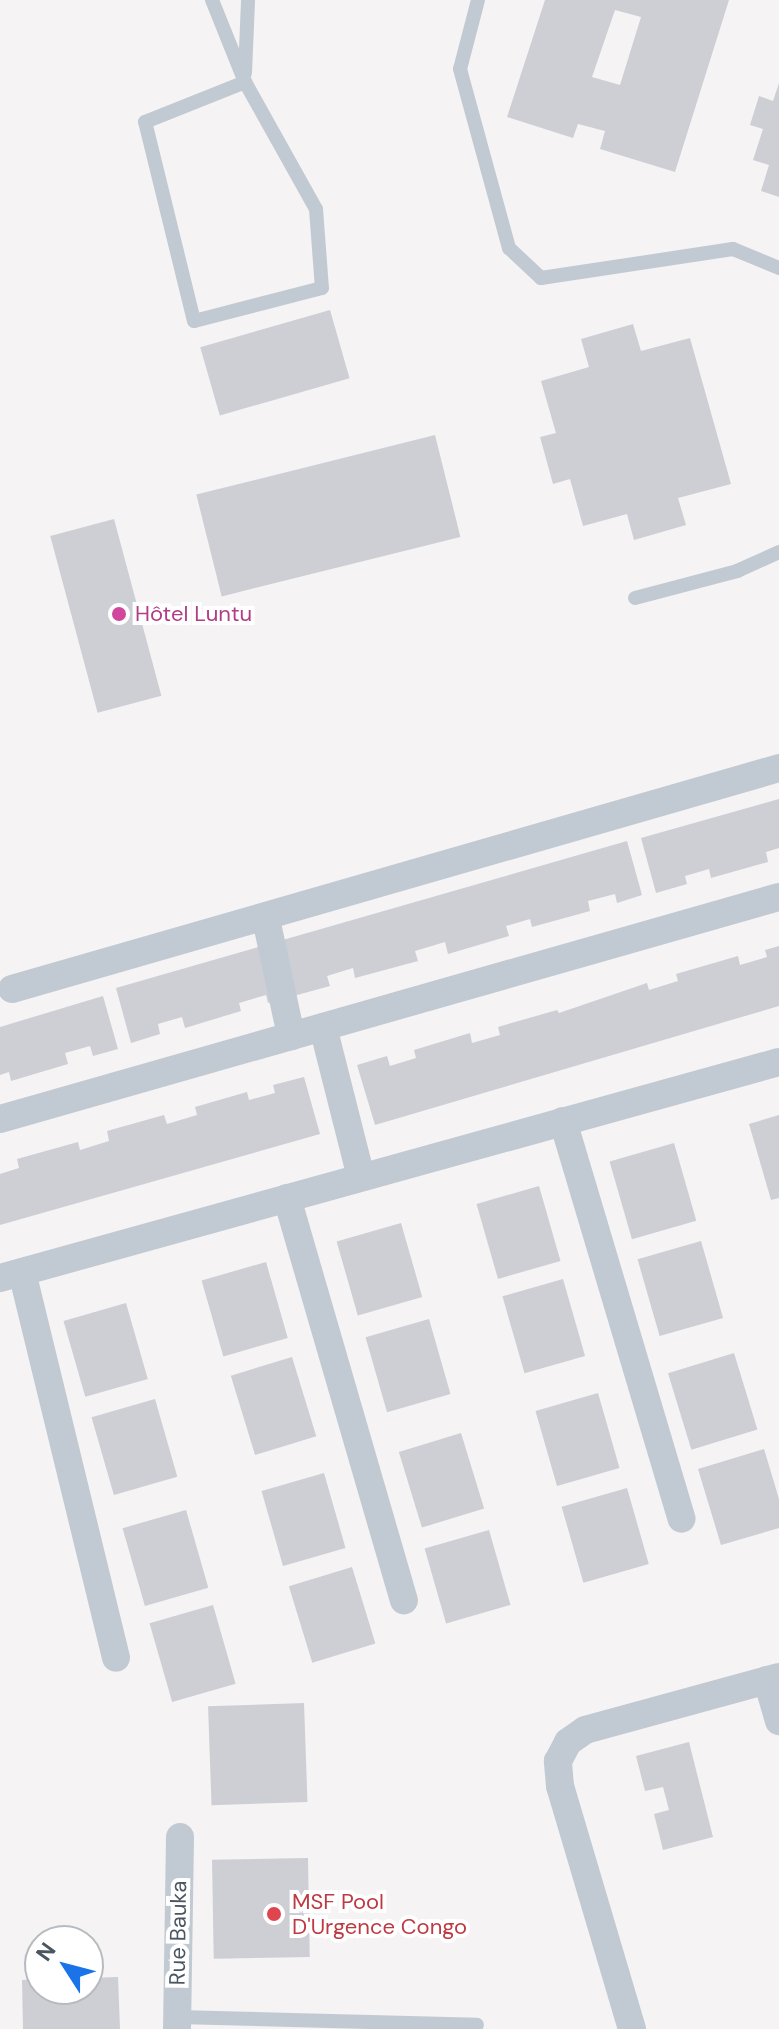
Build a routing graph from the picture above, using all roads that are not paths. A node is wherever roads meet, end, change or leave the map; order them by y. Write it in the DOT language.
graph roads {
  1 [pos="212,0"];
  2 [pos="248,0"];
  3 [pos="478,0"];
  4 [pos="245,82"];
  5 [pos="779,268"];
  6 [pos="779,552"];
  7 [pos="635,598"];
  8 [pos="779,768"];
  9 [pos="779,897"];
  10 [pos="266,919"];
  11 [pos="12,989"];
  12 [pos="323,1027"];
  13 [pos="291,1036"];
  14 [pos="779,1062"];
  15 [pos="0,1119"];
  16 [pos="563,1121"];
  17 [pos="361,1177"];
  18 [pos="287,1198"];
  19 [pos="11,1275"];
  20 [pos="682,1519"];
  21 [pos="404,1600"];
  22 [pos="116,1658"];
  23 [pos="773,1679"];
  24 [pos="779,1721"];
  25 [pos="180,1837"];
  26 [pos="177,2023"];
  27 [pos="477,2025"];
  28 [pos="632,2029"];
  1 -- 4 [label="lane"];
  2 -- 4 [label="lane"];
  3 -- 5 [label="lane"];
  4 -- 4 [label="lane"];
  6 -- 7 [label="lane"];
  8 -- 10 [label="street"];
  9 -- 12 [label="street"];
  10 -- 11 [label="street"];
  10 -- 13 [label="street"];
  12 -- 13 [label="street"];
  12 -- 17 [label="street"];
  13 -- 15 [label="street"];
  14 -- 16 [label="street"];
  16 -- 17 [label="street"];
  16 -- 20 [label="street"];
  17 -- 18 [label="street"];
  18 -- 19 [label="street"];
  18 -- 21 [label="street"];
  19 -- 22 [label="street"];
  23 -- 24 [label="street"];
  23 -- 28 [label="street"];
  25 -- 26 [label="street, Rue Bauka"];
  26 -- 27 [label="lane"];
}
